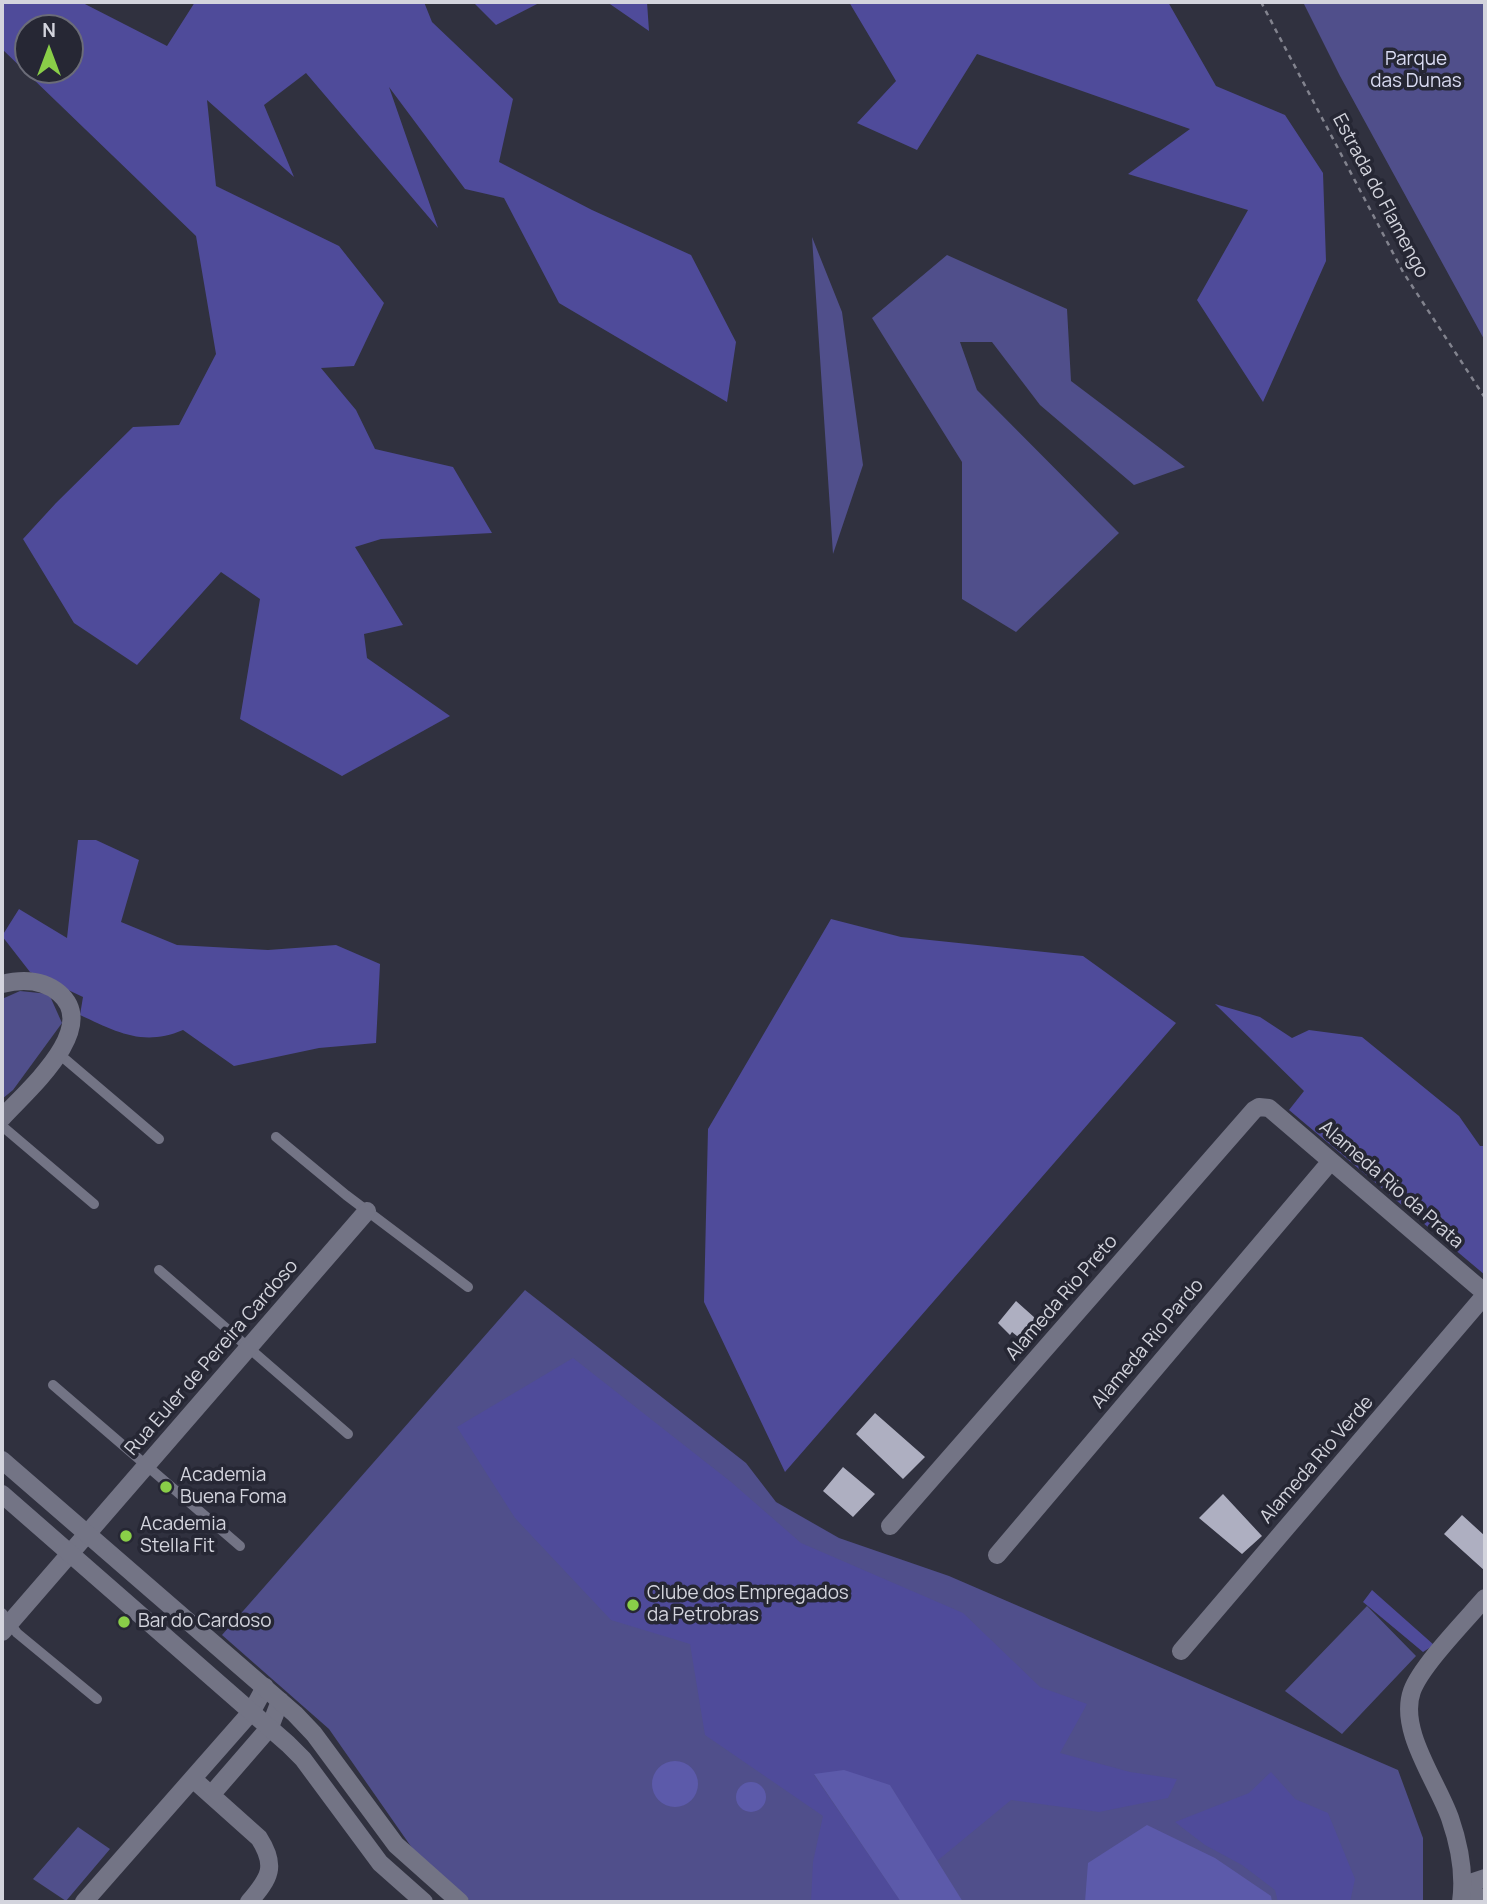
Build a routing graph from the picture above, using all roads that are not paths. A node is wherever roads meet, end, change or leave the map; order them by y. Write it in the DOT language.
graph roads {
  1 [pos="2,984"];
  2 [pos="59,1054"];
  3 [pos="1269,1108"];
  4 [pos="2,1118"];
  5 [pos="2,1126"];
  6 [pos="276,1136"];
  7 [pos="159,1139"];
  8 [pos="1331,1161"];
  9 [pos="94,1205"];
  10 [pos="367,1211"];
  11 [pos="159,1270"];
  12 [pos="468,1287"];
  13 [pos="1485,1294"];
  14 [pos="249,1348"];
  15 [pos="53,1385"];
  16 [pos="348,1434"];
  17 [pos="2,1460"];
  18 [pos="146,1466"];
  19 [pos="2,1494"];
  20 [pos="890,1526"];
  21 [pos="88,1533"];
  22 [pos="240,1546"];
  23 [pos="72,1553"];
  24 [pos="997,1555"];
  25 [pos="1485,1598"];
  26 [pos="4,1622"];
  27 [pos="1181,1651"];
  28 [pos="265,1687"];
  29 [pos="97,1699"];
  30 [pos="280,1701"];
  31 [pos="251,1711"];
  32 [pos="270,1727"];
  33 [pos="193,1779"];
  34 [pos="211,1795"];
  35 [pos="1485,1878"];
  36 [pos="1462,1893"];
  37 [pos="84,1902"];
  38 [pos="249,1902"];
  39 [pos="424,1902"];
  40 [pos="460,1902"];
  41 [pos="1485,1902"];
  1 -- 2 [label="street"];
  2 -- 4 [label="street"];
  2 -- 7 [label="lane"];
  3 -- 8 [label="street, Alameda Rio da Prata"];
  3 -- 20 [label="street, Alameda Rio Preto"];
  5 -- 9 [label="lane"];
  6 -- 10 [label="lane"];
  8 -- 13 [label="street, Alameda Rio da Prata"];
  8 -- 24 [label="street, Alameda Rio Pardo"];
  10 -- 12 [label="lane"];
  10 -- 14 [label="street, Rua Euler de Pereira Cardoso"];
  11 -- 14 [label="lane"];
  13 -- 27 [label="street, Alameda Rio Verde"];
  14 -- 16 [label="lane"];
  14 -- 18 [label="street, Rua Euler de Pereira Cardoso"];
  15 -- 18 [label="lane"];
  17 -- 21 [label="street"];
  18 -- 21 [label="street, Rua Euler de Pereira Cardoso"];
  18 -- 22 [label="lane"];
  19 -- 23 [label="street"];
  21 -- 23 [label="street, Rua Euler de Pereira Cardoso"];
  21 -- 28 [label="street"];
  23 -- 26 [label="street, Rua Euler de Pereira Cardoso"];
  23 -- 31 [label="street"];
  25 -- 36 [label="street"];
  26 -- 29 [label="lane"];
  28 -- 30 [label="street"];
  28 -- 31 [label="street"];
  30 -- 32 [label="street"];
  30 -- 40 [label="street"];
  31 -- 32 [label="street"];
  31 -- 33 [label="street"];
  32 -- 34 [label="street"];
  32 -- 39 [label="street"];
  33 -- 34 [label="street"];
  33 -- 37 [label="street"];
  34 -- 38 [label="street"];
  35 -- 36 [label="street"];
  36 -- 41 [label="street"];
}
